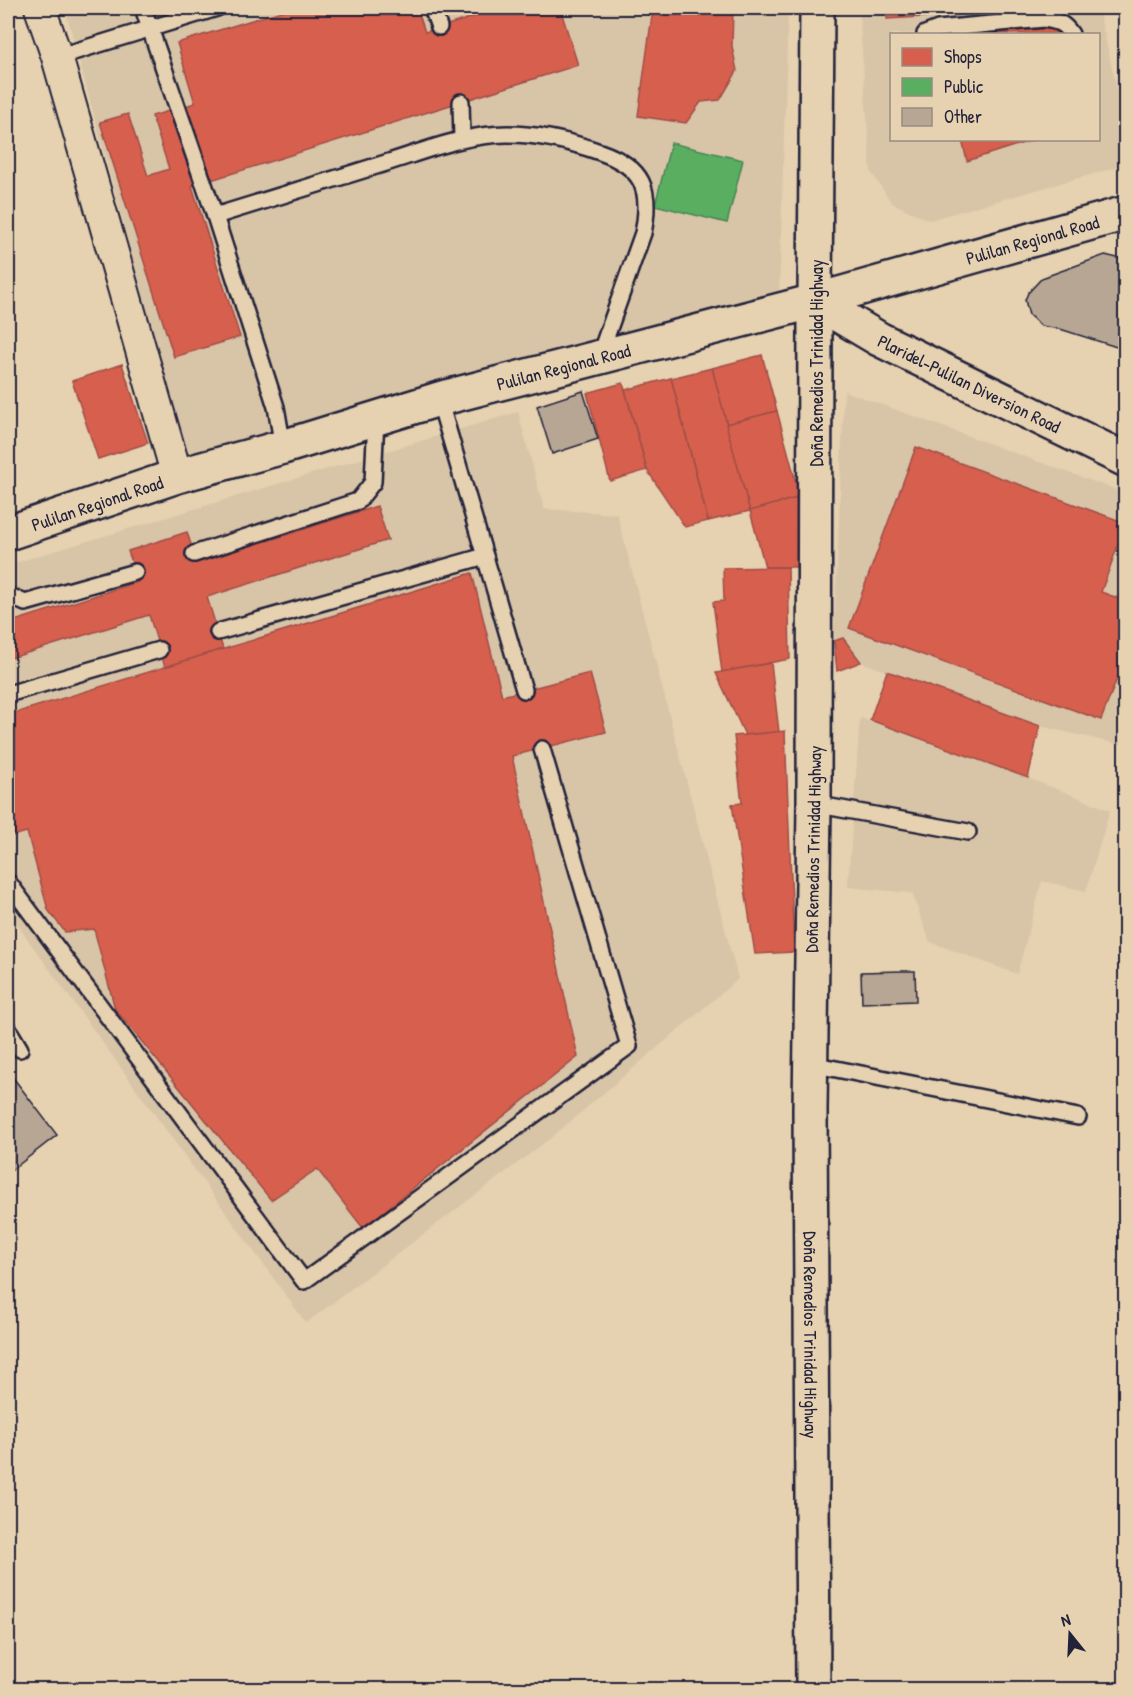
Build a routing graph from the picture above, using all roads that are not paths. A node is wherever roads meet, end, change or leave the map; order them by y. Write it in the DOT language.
graph roads {
  1 [pos="40,8"];
  2 [pos="143,8"];
  3 [pos="217,8"];
  4 [pos="432,8"];
  5 [pos="817,8"];
  6 [pos="439,27"];
  7 [pos="149,28"];
  8 [pos="928,33"];
  9 [pos="1070,33"];
  10 [pos="57,57"];
  11 [pos="461,102"];
  12 [pos="462,139"];
  13 [pos="1125,213"];
  14 [pos="215,216"];
  15 [pos="816,301"];
  16 [pos="599,358"];
  17 [pos="439,399"];
  18 [pos="376,418"];
  19 [pos="283,447"];
  20 [pos="1125,460"];
  21 [pos="177,476"];
  22 [pos="8,533"];
  23 [pos="194,554"];
  24 [pos="485,556"];
  25 [pos="135,572"];
  26 [pos="8,596"];
  27 [pos="218,632"];
  28 [pos="159,650"];
  29 [pos="524,690"];
  30 [pos="8,694"];
  31 [pos="542,749"];
  32 [pos="814,804"];
  33 [pos="968,832"];
  34 [pos="8,882"];
  35 [pos="8,1029"];
  36 [pos="20,1049"];
  37 [pos="811,1064"];
  38 [pos="1078,1117"];
  39 [pos="813,1689"];
  1 -- 10 [label="street"];
  2 -- 7 [label="lane"];
  3 -- 7 [label="lane"];
  4 -- 6 [label="lane"];
  5 -- 15 [label="main road, Doña Remedios Trinidad Highway"];
  7 -- 10 [label="lane"];
  7 -- 14 [label="lane"];
  8 -- 9 [label="lane"];
  10 -- 21 [label="street"];
  11 -- 12 [label="lane"];
  12 -- 14 [label="lane"];
  12 -- 16 [label="lane"];
  13 -- 15 [label="main road, Pulilan Regional Road"];
  14 -- 19 [label="lane"];
  15 -- 16 [label="main road, Pulilan Regional Road"];
  15 -- 20 [label="main road, Plaridel-Pulilan Diversion Road"];
  15 -- 32 [label="main road, Doña Remedios Trinidad Highway"];
  16 -- 17 [label="main road, Pulilan Regional Road"];
  17 -- 18 [label="main road, Pulilan Regional Road"];
  17 -- 24 [label="lane"];
  18 -- 19 [label="main road, Pulilan Regional Road"];
  18 -- 23 [label="lane"];
  19 -- 21 [label="main road, Pulilan Regional Road"];
  21 -- 22 [label="main road, Pulilan Regional Road"];
  24 -- 27 [label="lane"];
  24 -- 29 [label="lane"];
  25 -- 26 [label="lane"];
  28 -- 30 [label="lane"];
  31 -- 34 [label="lane"];
  32 -- 33 [label="lane"];
  32 -- 37 [label="main road, Doña Remedios Trinidad Highway"];
  35 -- 36 [label="lane"];
  37 -- 38 [label="lane"];
  37 -- 39 [label="main road, Doña Remedios Trinidad Highway"];
}
